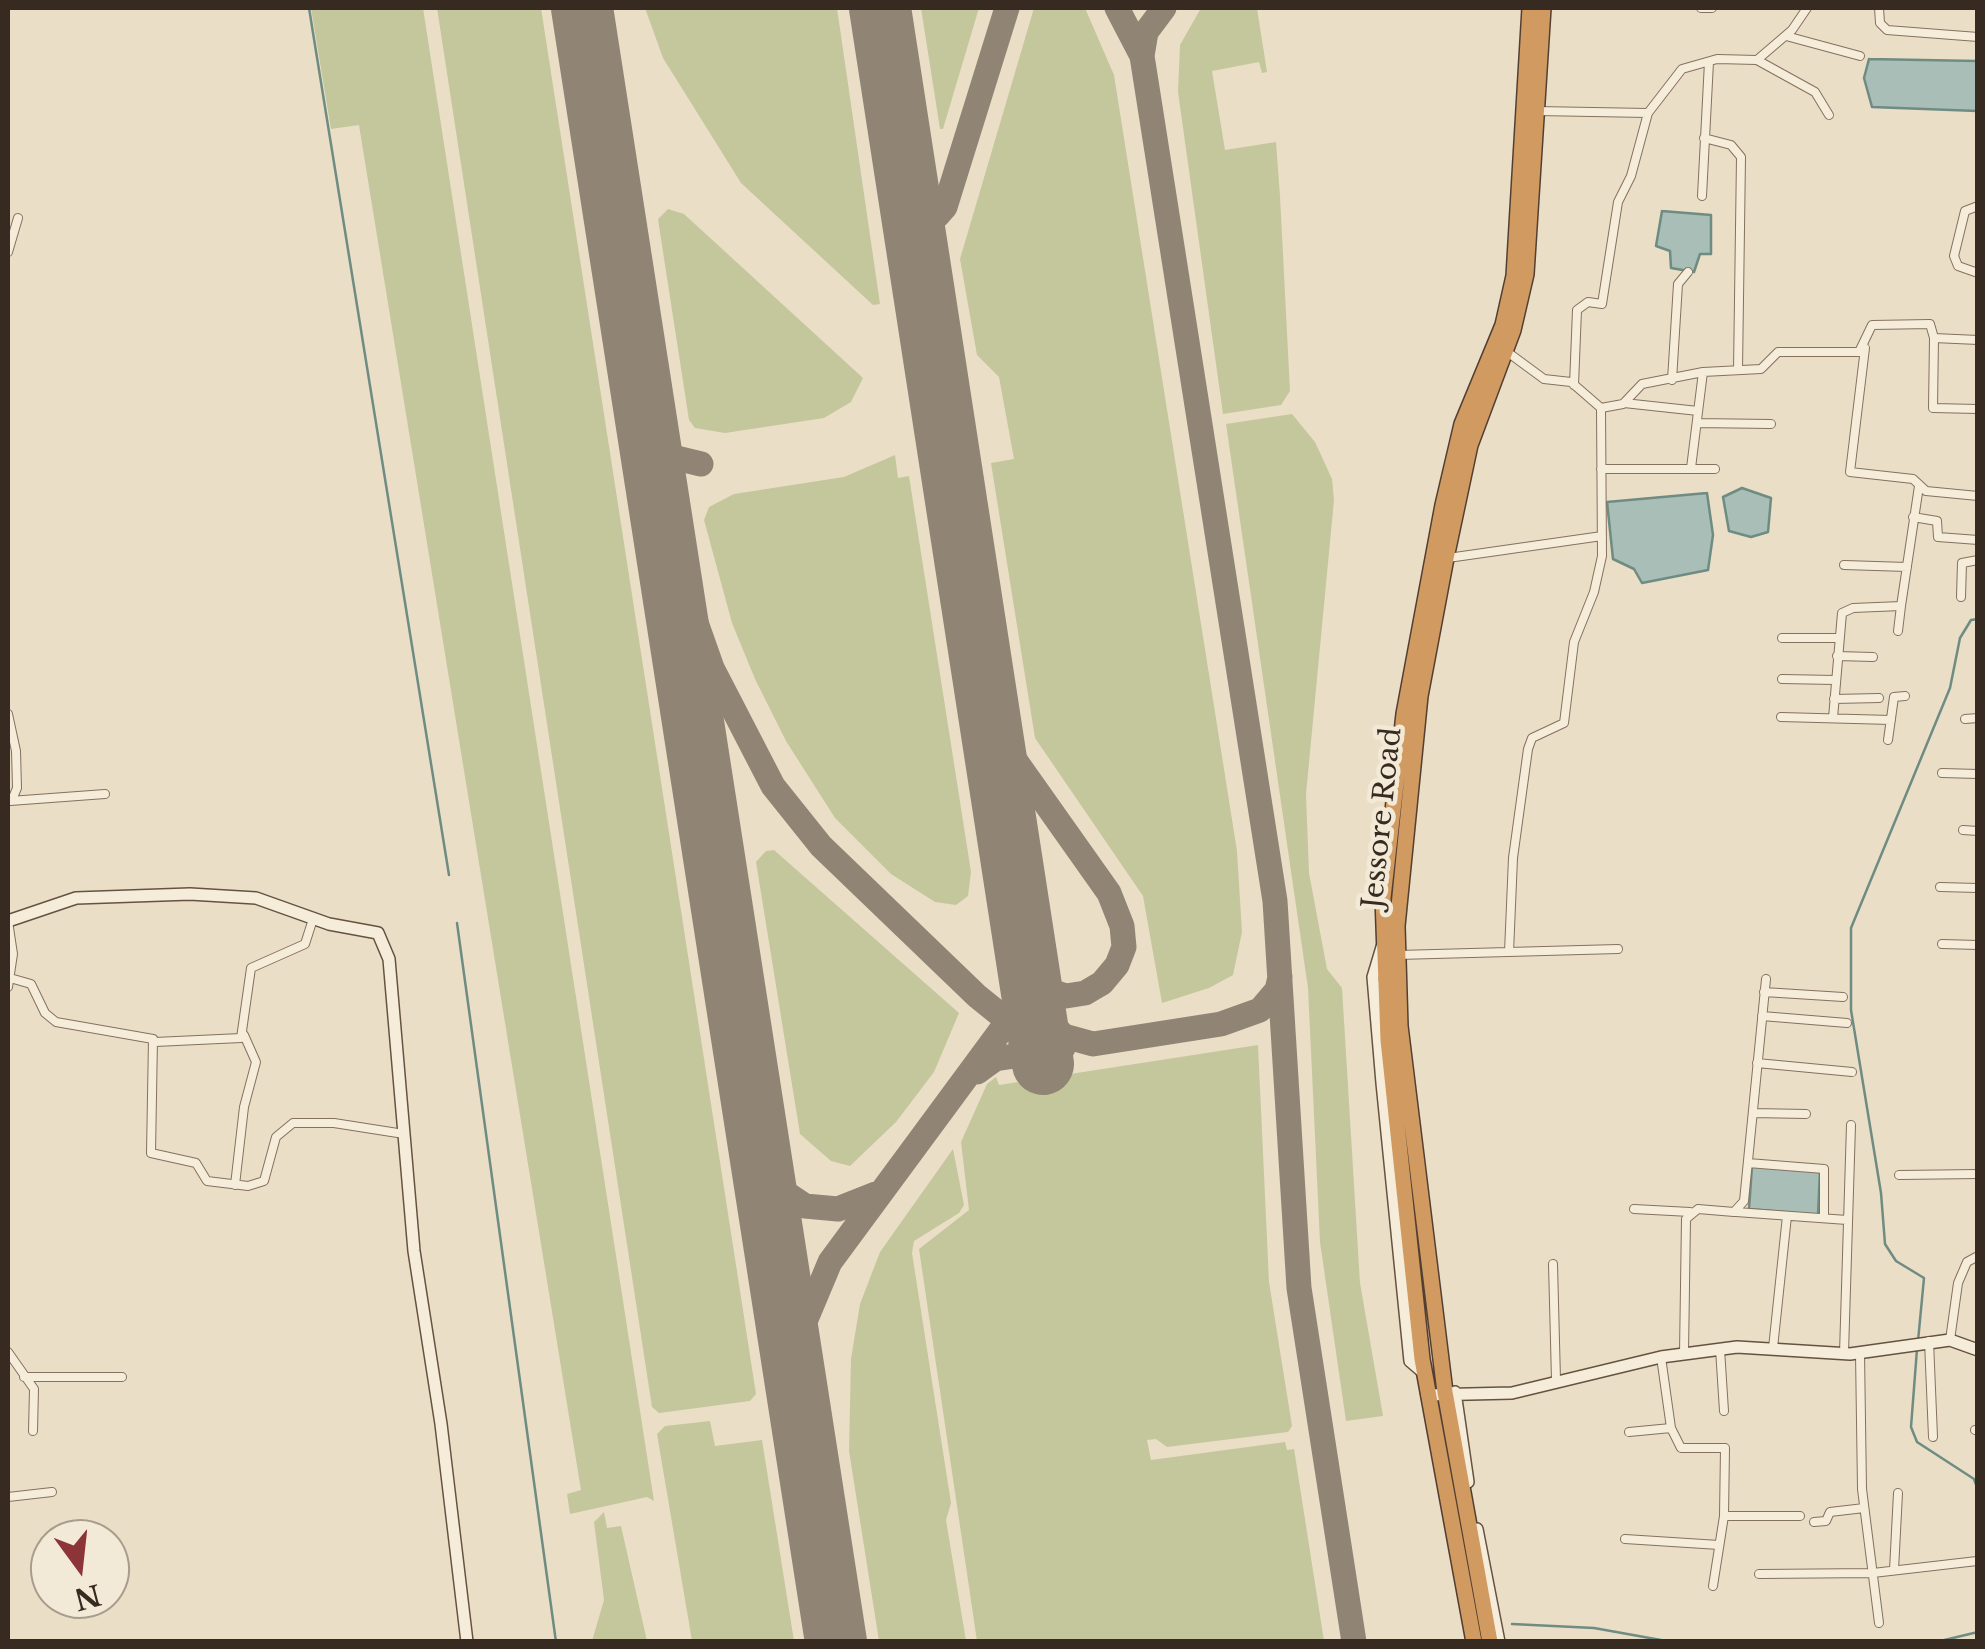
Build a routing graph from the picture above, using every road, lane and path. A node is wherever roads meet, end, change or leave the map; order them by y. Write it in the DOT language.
graph roads {
  1 [pos="1530,8"];
  2 [pos="1543,8"];
  3 [pos="1701,8"];
  4 [pos="1712,8"];
  5 [pos="1808,8"];
  6 [pos="1879,8"];
  7 [pos="1786,36"];
  8 [pos="1978,37"];
  9 [pos="1860,56"];
  10 [pos="1758,60"];
  11 [pos="1710,62"];
  12 [pos="1537,111"];
  13 [pos="1648,113"];
  14 [pos="1829,116"];
  15 [pos="1704,138"];
  16 [pos="1702,196"];
  17 [pos="1978,206"];
  18 [pos="18,218"];
  19 [pos="8,252"];
  20 [pos="1688,272"];
  21 [pos="1978,273"];
  22 [pos="1934,338"];
  23 [pos="1978,340"];
  24 [pos="1865,348"];
  25 [pos="1506,352"];
  26 [pos="1738,370"];
  27 [pos="1703,372"];
  28 [pos="1672,380"];
  29 [pos="1574,385"];
  30 [pos="1624,402"];
  31 [pos="1600,408"];
  32 [pos="1978,409"];
  33 [pos="1698,411"];
  34 [pos="1697,423"];
  35 [pos="1770,424"];
  36 [pos="1691,468"];
  37 [pos="1714,469"];
  38 [pos="1601,470"];
  39 [pos="1919,486"];
  40 [pos="1978,496"];
  41 [pos="1913,517"];
  42 [pos="1602,536"];
  43 [pos="1978,540"];
  44 [pos="1446,558"];
  45 [pos="1978,560"];
  46 [pos="1844,565"];
  47 [pos="1907,566"];
  48 [pos="1961,598"];
  49 [pos="1901,606"];
  50 [pos="1898,631"];
  51 [pos="1782,638"];
  52 [pos="1838,638"];
  53 [pos="1837,656"];
  54 [pos="1873,657"];
  55 [pos="1782,680"];
  56 [pos="1834,680"];
  57 [pos="1905,696"];
  58 [pos="1879,698"];
  59 [pos="1834,699"];
  60 [pos="8,714"];
  61 [pos="1781,717"];
  62 [pos="1833,718"];
  63 [pos="1978,718"];
  64 [pos="1964,719"];
  65 [pos="1890,720"];
  66 [pos="1888,740"];
  67 [pos="1942,773"];
  68 [pos="1978,774"];
  69 [pos="105,794"];
  70 [pos="9,801"];
  71 [pos="1963,830"];
  72 [pos="1978,830"];
  73 [pos="1940,887"];
  74 [pos="1978,888"];
  75 [pos="313,919"];
  76 [pos="8,921"];
  77 [pos="1942,944"];
  78 [pos="1978,946"];
  79 [pos="1618,949"];
  80 [pos="1509,952"];
  81 [pos="1398,955"];
  82 [pos="1766,979"];
  83 [pos="9,982"];
  84 [pos="1764,992"];
  85 [pos="1843,997"];
  86 [pos="1762,1016"];
  87 [pos="1848,1023"];
  88 [pos="244,1035"];
  89 [pos="155,1042"];
  90 [pos="1757,1064"];
  91 [pos="1852,1072"];
  92 [pos="1752,1113"];
  93 [pos="1806,1114"];
  94 [pos="1851,1125"];
  95 [pos="404,1134"];
  96 [pos="1748,1163"];
  97 [pos="1978,1174"];
  98 [pos="1899,1175"];
  99 [pos="235,1184"];
  100 [pos="1634,1209"];
  101 [pos="1690,1212"];
  102 [pos="1734,1212"];
  103 [pos="1786,1216"];
  104 [pos="1824,1218"];
  105 [pos="1846,1220"];
  106 [pos="1978,1256"];
  107 [pos="1552,1264"];
  108 [pos="1950,1340"];
  109 [pos="1922,1342"];
  110 [pos="1773,1348"];
  111 [pos="1720,1349"];
  112 [pos="1978,1350"];
  113 [pos="8,1352"];
  114 [pos="1684,1353"];
  115 [pos="1860,1353"];
  116 [pos="1844,1354"];
  117 [pos="1660,1358"];
  118 [pos="24,1377"];
  119 [pos="122,1378"];
  120 [pos="1556,1380"];
  121 [pos="1450,1392"];
  122 [pos="1427,1395"];
  123 [pos="1724,1410"];
  124 [pos="1671,1428"];
  125 [pos="33,1431"];
  126 [pos="1629,1432"];
  127 [pos="1933,1437"];
  128 [pos="52,1492"];
  129 [pos="1898,1493"];
  130 [pos="8,1497"];
  131 [pos="1864,1508"];
  132 [pos="1724,1516"];
  133 [pos="1800,1516"];
  134 [pos="1814,1522"];
  135 [pos="1626,1540"];
  136 [pos="1719,1546"];
  137 [pos="1977,1562"];
  138 [pos="1894,1570"];
  139 [pos="1873,1573"];
  140 [pos="1759,1574"];
  141 [pos="1713,1586"];
  142 [pos="1879,1623"];
  143 [pos="467,1642"];
  144 [pos="1474,1642"];
  145 [pos="1490,1642"];
  146 [pos="1499,1642"];
  1 -- 122 [label="highway"];
  2 -- 12 [label="highway, Jessore Road"];
  3 -- 4 [label="street"];
  5 -- 7 [label="street"];
  6 -- 8 [label="street"];
  7 -- 9 [label="street"];
  7 -- 10 [label="street"];
  10 -- 11 [label="street"];
  10 -- 14 [label="street"];
  11 -- 13 [label="street"];
  11 -- 15 [label="street"];
  12 -- 13 [label="street"];
  12 -- 25 [label="highway, Jessore Road"];
  13 -- 29 [label="street"];
  15 -- 16 [label="street"];
  15 -- 26 [label="street"];
  17 -- 21 [label="street"];
  18 -- 19 [label="street"];
  20 -- 28 [label="street"];
  22 -- 23 [label="street"];
  22 -- 24 [label="street"];
  22 -- 32 [label="street"];
  24 -- 26 [label="street"];
  24 -- 39 [label="street"];
  25 -- 29 [label="street"];
  25 -- 44 [label="highway, Jessore Road"];
  26 -- 27 [label="street"];
  27 -- 28 [label="street"];
  27 -- 33 [label="street"];
  28 -- 30 [label="street"];
  29 -- 31 [label="street"];
  30 -- 31 [label="street"];
  30 -- 33 [label="street"];
  31 -- 38 [label="street"];
  33 -- 34 [label="street"];
  34 -- 35 [label="street"];
  34 -- 36 [label="street"];
  36 -- 37 [label="street"];
  36 -- 38 [label="street"];
  38 -- 42 [label="street"];
  39 -- 40 [label="street"];
  39 -- 41 [label="street"];
  41 -- 43 [label="street"];
  41 -- 47 [label="street"];
  42 -- 44 [label="street"];
  42 -- 80 [label="street"];
  44 -- 81 [label="highway, Jessore Road"];
  45 -- 48 [label="street"];
  46 -- 47 [label="street"];
  47 -- 49 [label="street"];
  49 -- 50 [label="street"];
  49 -- 52 [label="street"];
  51 -- 52 [label="street"];
  52 -- 53 [label="street"];
  53 -- 54 [label="street"];
  53 -- 56 [label="street"];
  55 -- 56 [label="street"];
  56 -- 59 [label="street"];
  57 -- 65 [label="street"];
  58 -- 59 [label="street"];
  59 -- 62 [label="street"];
  60 -- 70 [label="street"];
  61 -- 62 [label="street"];
  62 -- 65 [label="street"];
  63 -- 64 [label="street"];
  65 -- 66 [label="street"];
  67 -- 68 [label="street"];
  69 -- 70 [label="street"];
  71 -- 72 [label="street"];
  73 -- 74 [label="street"];
  75 -- 76 [label="street"];
  75 -- 88 [label="street"];
  75 -- 95 [label="street"];
  76 -- 83 [label="street"];
  77 -- 78 [label="street"];
  79 -- 80 [label="street"];
  80 -- 81 [label="street"];
  81 -- 121 [label="highway, Jessore Road"];
  82 -- 84 [label="street"];
  83 -- 89 [label="street"];
  84 -- 85 [label="street"];
  84 -- 86 [label="street"];
  86 -- 87 [label="street"];
  86 -- 90 [label="street"];
  88 -- 89 [label="street"];
  88 -- 99 [label="street"];
  89 -- 99 [label="street"];
  90 -- 91 [label="street"];
  90 -- 92 [label="street"];
  92 -- 93 [label="street"];
  92 -- 96 [label="street"];
  94 -- 105 [label="street"];
  95 -- 99 [label="street"];
  95 -- 143 [label="street"];
  96 -- 102 [label="street"];
  96 -- 104 [label="street"];
  97 -- 98 [label="street"];
  100 -- 101 [label="street"];
  101 -- 102 [label="street"];
  101 -- 114 [label="street"];
  102 -- 103 [label="street"];
  103 -- 104 [label="street"];
  103 -- 110 [label="street"];
  104 -- 105 [label="street"];
  105 -- 116 [label="street"];
  106 -- 108 [label="street"];
  107 -- 120 [label="street"];
  108 -- 109 [label="street"];
  108 -- 112 [label="street"];
  109 -- 115 [label="street"];
  109 -- 127 [label="street"];
  110 -- 111 [label="street"];
  110 -- 116 [label="street"];
  111 -- 114 [label="street"];
  111 -- 123 [label="street"];
  113 -- 118 [label="street"];
  114 -- 117 [label="street"];
  115 -- 116 [label="street"];
  115 -- 131 [label="street"];
  117 -- 120 [label="street"];
  117 -- 124 [label="street"];
  118 -- 119 [label="street"];
  118 -- 125 [label="street"];
  120 -- 121 [label="street"];
  121 -- 122 [label="street"];
  121 -- 145 [label="highway, Jessore Road"];
  121 -- 146 [label="street"];
  122 -- 144 [label="highway"];
  124 -- 126 [label="street"];
  124 -- 132 [label="street"];
  128 -- 130 [label="street"];
  129 -- 138 [label="street"];
  131 -- 134 [label="street"];
  131 -- 139 [label="street"];
  132 -- 133 [label="street"];
  132 -- 136 [label="street"];
  135 -- 136 [label="street"];
  136 -- 141 [label="street"];
  137 -- 138 [label="street"];
  138 -- 139 [label="street"];
  139 -- 140 [label="street"];
  139 -- 142 [label="street"];
}
